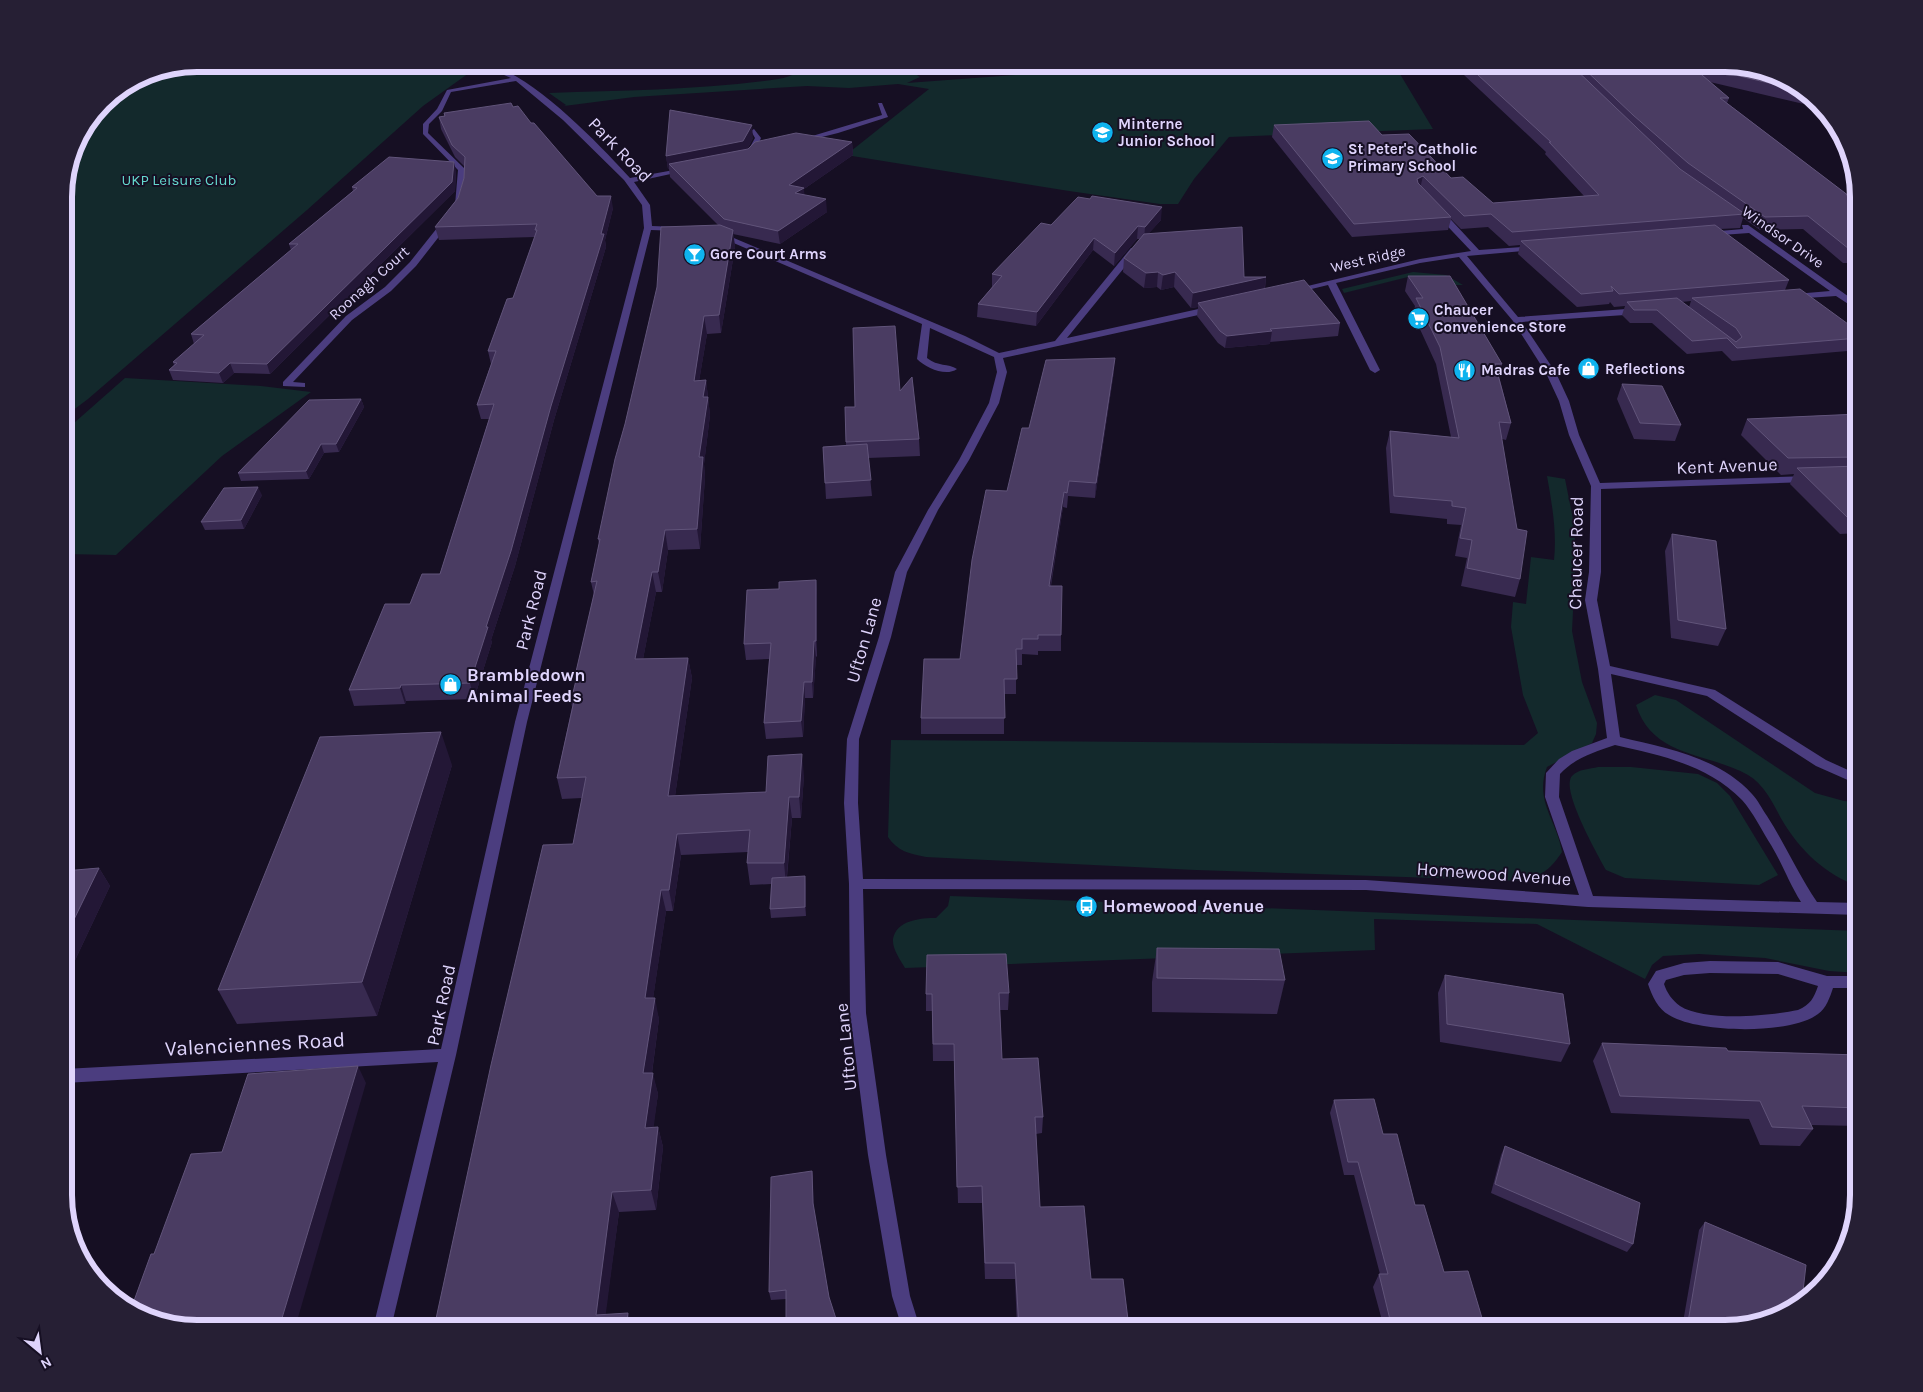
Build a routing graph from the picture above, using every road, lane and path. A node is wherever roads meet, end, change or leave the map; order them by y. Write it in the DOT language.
graph roads {
  1 [pos="503,73"];
  2 [pos="518,79"];
  3 [pos="880,104"];
  4 [pos="754,131"];
  5 [pos="794,142"];
  6 [pos="760,150"];
  7 [pos="751,152"];
  8 [pos="739,160"];
  9 [pos="693,169"];
  10 [pos="628,181"];
  11 [pos="1433,206"];
  12 [pos="1735,219"];
  13 [pos="648,228"];
  14 [pos="691,230"];
  15 [pos="708,231"];
  16 [pos="1751,231"];
  17 [pos="1702,235"];
  18 [pos="1141,242"];
  19 [pos="1546,247"];
  20 [pos="1477,253"];
  21 [pos="1461,254"];
  22 [pos="1331,282"];
  23 [pos="1283,293"];
  24 [pos="1839,293"];
  25 [pos="1781,298"];
  26 [pos="1850,301"];
  27 [pos="1225,306"];
  28 [pos="1648,310"];
  29 [pos="1516,320"];
  30 [pos="926,323"];
  31 [pos="1058,343"];
  32 [pos="998,356"];
  33 [pos="952,369"];
  34 [pos="1376,370"];
  35 [pos="302,385"];
  36 [pos="1822,478"];
  37 [pos="1596,486"];
  38 [pos="1604,669"];
  39 [pos="1614,740"];
  40 [pos="1850,776"];
  41 [pos="856,884"];
  42 [pos="1588,902"];
  43 [pos="1813,908"];
  44 [pos="1850,909"];
  45 [pos="1828,982"];
  46 [pos="1850,982"];
  47 [pos="448,1055"];
  48 [pos="73,1076"];
  49 [pos="384,1320"];
  50 [pos="909,1320"];
  1 -- 2 [label="street, Park Road"];
  2 -- 10 [label="street, Park Road"];
  2 -- 35 [label="street, Roonagh Court"];
  3 -- 5 [label="street"];
  4 -- 7 [label="street"];
  6 -- 7 [label="street"];
  7 -- 8 [label="street"];
  9 -- 10 [label="street"];
  10 -- 13 [label="street, Park Road"];
  11 -- 20 [label="street"];
  12 -- 16 [label="street, Windsor Drive"];
  13 -- 14 [label="street"];
  13 -- 47 [label="street, Park Road"];
  15 -- 30 [label="street"];
  16 -- 17 [label="street"];
  16 -- 24 [label="street, Windsor Drive"];
  18 -- 31 [label="street"];
  19 -- 20 [label="street, West Ridge"];
  20 -- 21 [label="street, West Ridge"];
  21 -- 22 [label="street, West Ridge"];
  21 -- 29 [label="street, Chaucer Road"];
  22 -- 23 [label="street, West Ridge"];
  22 -- 34 [label="street"];
  24 -- 25 [label="street"];
  24 -- 26 [label="street, Windsor Drive"];
  27 -- 31 [label="street"];
  28 -- 29 [label="street"];
  29 -- 37 [label="street, Chaucer Road"];
  30 -- 32 [label="street"];
  30 -- 33 [label="street"];
  31 -- 32 [label="street"];
  32 -- 41 [label="street, Ufton Lane"];
  36 -- 37 [label="street, Kent Avenue"];
  37 -- 38 [label="street, Chaucer Road"];
  38 -- 39 [label="street, Chaucer Road"];
  38 -- 40 [label="street"];
  39 -- 42 [label="street"];
  39 -- 43 [label="street"];
  41 -- 42 [label="street, Homewood Avenue"];
  41 -- 50 [label="street, Ufton Lane"];
  42 -- 43 [label="street, Homewood Avenue"];
  43 -- 44 [label="street, Homewood Avenue"];
  45 -- 45 [label="street"];
  45 -- 46 [label="street"];
  47 -- 48 [label="street, Valenciennes Road"];
  47 -- 49 [label="street, Park Road"];
}
